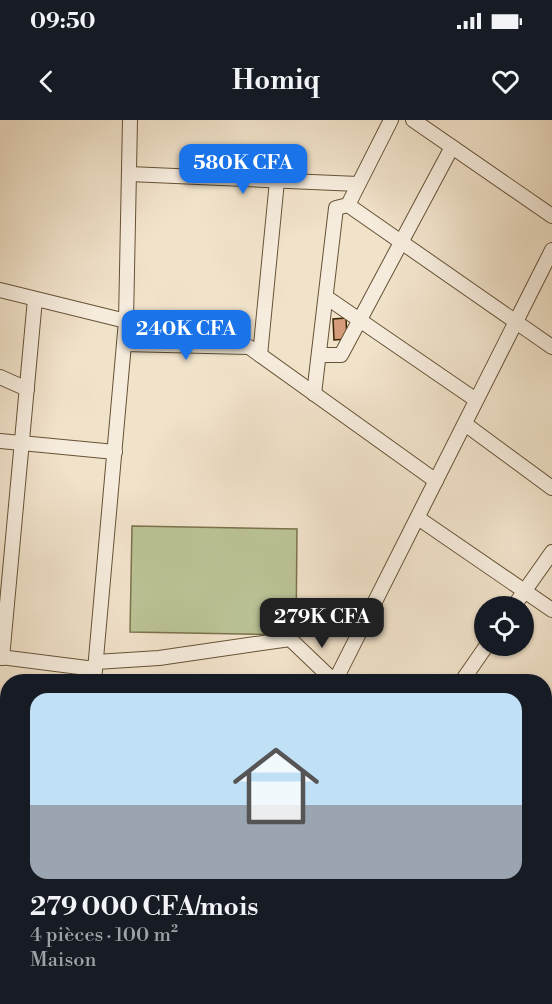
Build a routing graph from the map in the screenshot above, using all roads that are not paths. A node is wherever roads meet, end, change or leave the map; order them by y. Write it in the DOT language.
graph roads {
  1 [pos="130,120"];
  2 [pos="391,120"];
  3 [pos="413,120"];
  4 [pos="435,126"];
  5 [pos="452,147"];
  6 [pos="129,174"];
  7 [pos="277,181"];
  8 [pos="358,184"];
  9 [pos="348,205"];
  10 [pos="552,216"];
  11 [pos="401,242"];
  12 [pos="552,250"];
  13 [pos="0,290"];
  14 [pos="326,297"];
  15 [pos="35,299"];
  16 [pos="359,320"];
  17 [pos="126,321"];
  18 [pos="516,322"];
  19 [pos="124,344"];
  20 [pos="552,347"];
  21 [pos="260,355"];
  22 [pos="319,355"];
  23 [pos="0,377"];
  24 [pos="27,388"];
  25 [pos="314,394"];
  26 [pos="476,400"];
  27 [pos="465,424"];
  28 [pos="0,441"];
  29 [pos="22,443"];
  30 [pos="115,452"];
  31 [pos="436,481"];
  32 [pos="552,488"];
  33 [pos="418,518"];
  34 [pos="552,552"];
  35 [pos="525,591"];
  36 [pos="521,596"];
  37 [pos="552,610"];
  38 [pos="479,656"];
  39 [pos="1,658"];
  40 [pos="95,671"];
  41 [pos="327,674"];
  42 [pos="338,674"];
  43 [pos="467,674"];
  1 -- 6 [label="street"];
  2 -- 8 [label="street"];
  3 -- 4 [label="street"];
  4 -- 5 [label="street"];
  5 -- 10 [label="street"];
  5 -- 11 [label="street"];
  6 -- 7 [label="street"];
  6 -- 17 [label="street"];
  7 -- 8 [label="street"];
  7 -- 21 [label="street"];
  8 -- 9 [label="street"];
  9 -- 11 [label="street"];
  9 -- 14 [label="street"];
  11 -- 16 [label="street"];
  11 -- 18 [label="street"];
  12 -- 18 [label="street"];
  13 -- 15 [label="street"];
  14 -- 16 [label="street"];
  14 -- 22 [label="street"];
  15 -- 17 [label="street"];
  15 -- 24 [label="street"];
  16 -- 22 [label="street"];
  16 -- 26 [label="street"];
  17 -- 19 [label="street"];
  18 -- 20 [label="street"];
  18 -- 26 [label="street"];
  19 -- 21 [label="street"];
  19 -- 30 [label="street"];
  21 -- 25 [label="street"];
  22 -- 25 [label="street"];
  23 -- 24 [label="street"];
  24 -- 29 [label="street"];
  25 -- 31 [label="street"];
  26 -- 27 [label="street"];
  27 -- 31 [label="street"];
  27 -- 32 [label="street"];
  28 -- 29 [label="street"];
  29 -- 30 [label="street"];
  29 -- 39 [label="street"];
  30 -- 40 [label="street"];
  31 -- 33 [label="street"];
  33 -- 35 [label="street"];
  33 -- 42 [label="street"];
  34 -- 35 [label="street"];
  35 -- 36 [label="street"];
  35 -- 37 [label="street"];
  38 -- 43 [label="street"];
  39 -- 40 [label="street"];
  40 -- 41 [label="street"];
}
